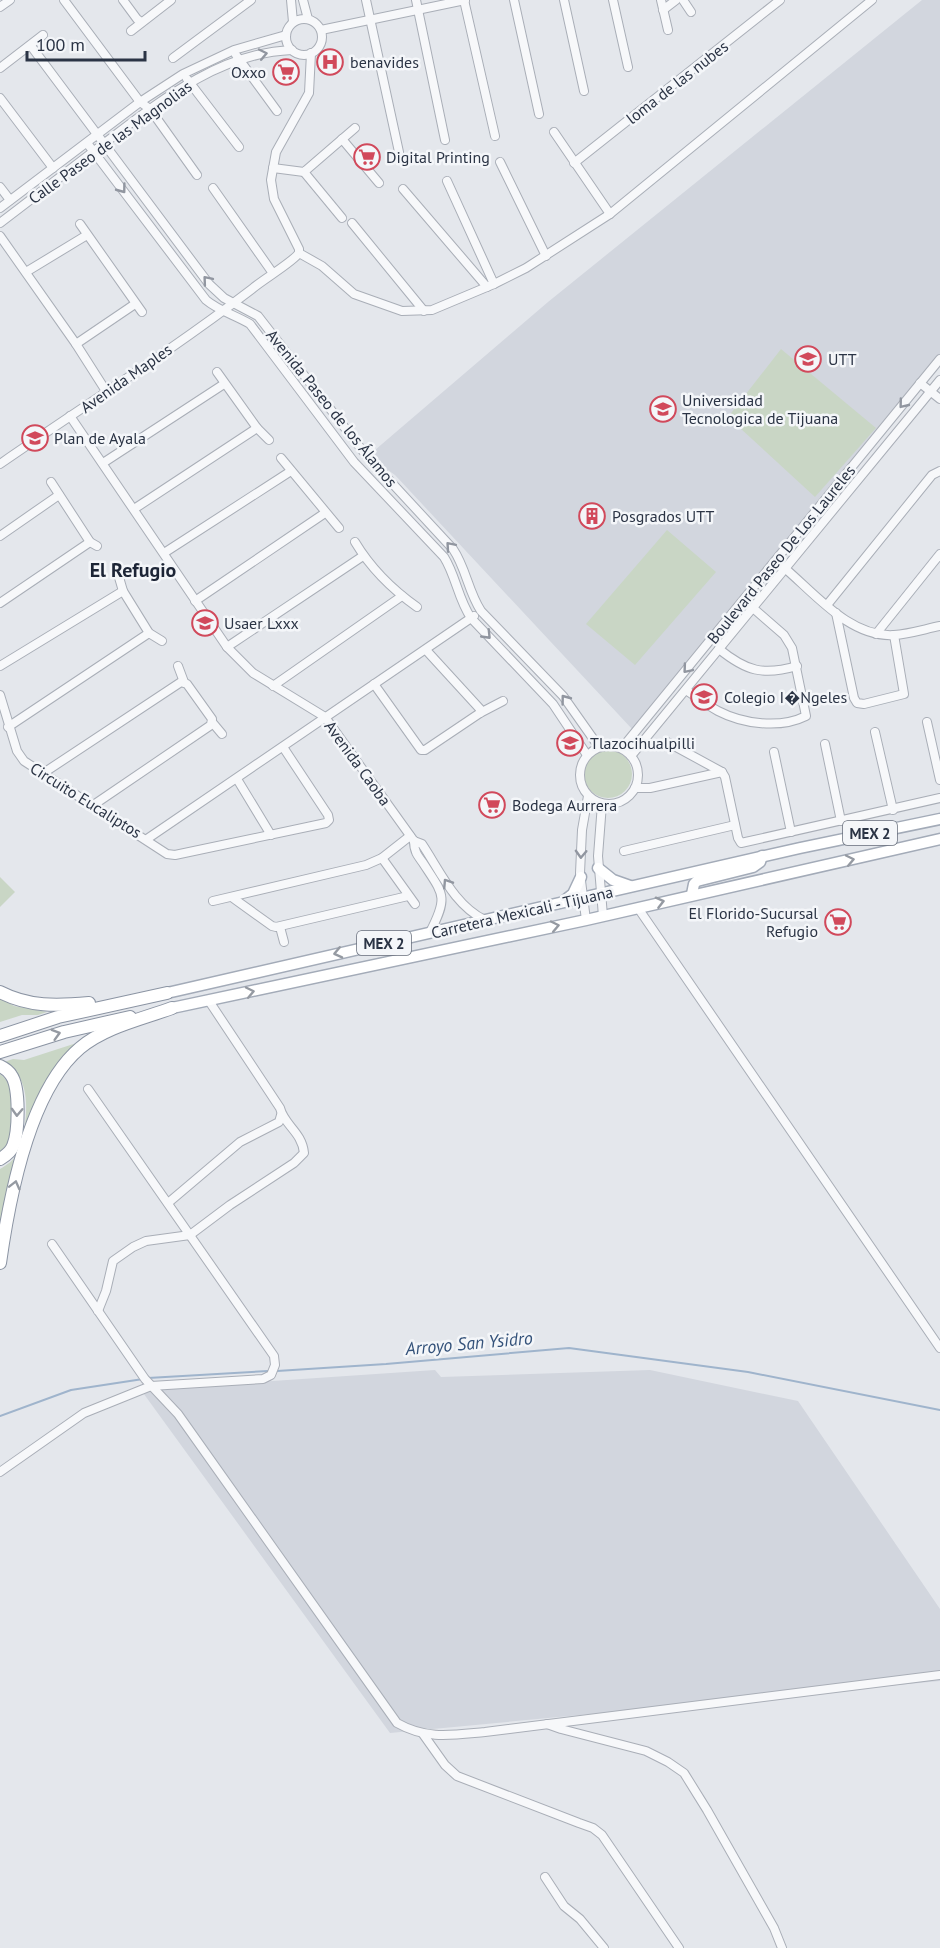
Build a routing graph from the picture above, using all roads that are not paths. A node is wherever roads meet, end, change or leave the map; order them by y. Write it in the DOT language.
graph roads {
  1 [pos="10,0"];
  2 [pos="64,0"];
  3 [pos="123,0"];
  4 [pos="171,0"];
  5 [pos="251,0"];
  6 [pos="291,0"];
  7 [pos="303,0"];
  8 [pos="366,0"];
  9 [pos="416,0"];
  10 [pos="464,0"];
  11 [pos="514,0"];
  12 [pos="564,0"];
  13 [pos="613,0"];
  14 [pos="661,0"];
  15 [pos="676,0"];
  16 [pos="683,0"];
  17 [pos="780,0"];
  18 [pos="872,0"];
  19 [pos="0,7"];
  20 [pos="663,9"];
  21 [pos="418,10"];
  22 [pos="691,12"];
  23 [pos="308,19"];
  24 [pos="370,20"];
  25 [pos="141,22"];
  26 [pos="293,22"];
  27 [pos="321,30"];
  28 [pos="668,30"];
  29 [pos="131,31"];
  30 [pos="43,35"];
  31 [pos="286,35"];
  32 [pos="30,46"];
  33 [pos="292,50"];
  34 [pos="311,53"];
  35 [pos="236,55"];
  36 [pos="173,58"];
  37 [pos="628,67"];
  38 [pos="0,68"];
  39 [pos="183,74"];
  40 [pos="189,82"];
  41 [pos="162,88"];
  42 [pos="584,91"];
  43 [pos="169,96"];
  44 [pos="0,98"];
  45 [pos="140,102"];
  46 [pos="150,109"];
  47 [pos="277,111"];
  48 [pos="539,114"];
  49 [pos="355,128"];
  50 [pos="554,132"];
  51 [pos="97,135"];
  52 [pos="495,136"];
  53 [pos="342,139"];
  54 [pos="445,140"];
  55 [pos="87,143"];
  56 [pos="104,144"];
  57 [pos="239,147"];
  58 [pos="94,152"];
  59 [pos="399,152"];
  60 [pos="500,162"];
  61 [pos="574,163"];
  62 [pos="53,168"];
  63 [pos="273,168"];
  64 [pos="304,172"];
  65 [pos="197,175"];
  66 [pos="447,181"];
  67 [pos="379,183"];
  68 [pos="0,187"];
  69 [pos="213,188"];
  70 [pos="403,189"];
  71 [pos="10,200"];
  72 [pos="0,208"];
  73 [pos="610,214"];
  74 [pos="342,218"];
  75 [pos="0,223"];
  76 [pos="352,223"];
  77 [pos="80,224"];
  78 [pos="87,235"];
  79 [pos="0,236"];
  80 [pos="299,253"];
  81 [pos="546,256"];
  82 [pos="26,272"];
  83 [pos="272,273"];
  84 [pos="491,285"];
  85 [pos="234,302"];
  86 [pos="135,304"];
  87 [pos="223,311"];
  88 [pos="424,311"];
  89 [pos="142,312"];
  90 [pos="76,344"];
  91 [pos="940,359"];
  92 [pos="217,372"];
  93 [pos="940,380"];
  94 [pos="920,383"];
  95 [pos="224,384"];
  96 [pos="931,391"];
  97 [pos="106,392"];
  98 [pos="940,399"];
  99 [pos="70,416"];
  100 [pos="257,428"];
  101 [pos="269,440"];
  102 [pos="282,458"];
  103 [pos="103,463"];
  104 [pos="0,464"];
  105 [pos="291,471"];
  106 [pos="940,471"];
  107 [pos="51,482"];
  108 [pos="59,495"];
  109 [pos="134,509"];
  110 [pos="325,513"];
  111 [pos="339,528"];
  112 [pos="0,536"];
  113 [pos="355,542"];
  114 [pos="164,554"];
  115 [pos="940,554"];
  116 [pos="363,556"];
  117 [pos="776,561"];
  118 [pos="785,568"];
  119 [pos="118,574"];
  120 [pos="123,591"];
  121 [pos="402,596"];
  122 [pos="195,600"];
  123 [pos="0,603"];
  124 [pos="827,605"];
  125 [pos="417,607"];
  126 [pos="753,608"];
  127 [pos="481,611"];
  128 [pos="836,613"];
  129 [pos="471,618"];
  130 [pos="940,626"];
  131 [pos="149,633"];
  132 [pos="876,634"];
  133 [pos="894,635"];
  134 [pos="162,641"];
  135 [pos="227,647"];
  136 [pos="719,649"];
  137 [pos="426,650"];
  138 [pos="0,666"];
  139 [pos="178,666"];
  140 [pos="798,666"];
  141 [pos="184,682"];
  142 [pos="374,684"];
  143 [pos="273,686"];
  144 [pos="686,690"];
  145 [pos="0,695"];
  146 [pos="503,701"];
  147 [pos="480,712"];
  148 [pos="325,717"];
  149 [pos="212,722"];
  150 [pos="927,722"];
  151 [pos="8,727"];
  152 [pos="875,732"];
  153 [pos="222,734"];
  154 [pos="667,741"];
  155 [pos="825,744"];
  156 [pos="283,747"];
  157 [pos="599,747"];
  158 [pos="622,748"];
  159 [pos="774,752"];
  160 [pos="587,755"];
  161 [pos="631,756"];
  162 [pos="722,772"];
  163 [pos="42,774"];
  164 [pos="237,779"];
  165 [pos="940,780"];
  166 [pos="635,788"];
  167 [pos="588,796"];
  168 [pos="940,798"];
  169 [pos="602,804"];
  170 [pos="92,806"];
  171 [pos="893,810"];
  172 [pos="940,819"];
  173 [pos="841,821"];
  174 [pos="735,825"];
  175 [pos="791,832"];
  176 [pos="271,835"];
  177 [pos="412,838"];
  178 [pos="147,839"];
  179 [pos="940,839"];
  180 [pos="624,851"];
  181 [pos="762,856"];
  182 [pos="382,858"];
  183 [pos="598,868"];
  184 [pos="580,877"];
  185 [pos="633,887"];
  186 [pos="600,894"];
  187 [pos="692,894"];
  188 [pos="408,896"];
  189 [pos="583,897"];
  190 [pos="233,898"];
  191 [pos="213,901"];
  192 [pos="560,903"];
  193 [pos="415,904"];
  194 [pos="638,908"];
  195 [pos="603,916"];
  196 [pos="485,920"];
  197 [pos="586,920"];
  198 [pos="280,927"];
  199 [pos="430,932"];
  200 [pos="284,942"];
  201 [pos="0,992"];
  202 [pos="167,993"];
  203 [pos="209,1000"];
  204 [pos="172,1008"];
  205 [pos="0,1036"];
  206 [pos="0,1052"];
  207 [pos="0,1066"];
  208 [pos="88,1089"];
  209 [pos="282,1115"];
  210 [pos="0,1160"];
  211 [pos="168,1203"];
  212 [pos="190,1235"];
  213 [pos="52,1244"];
  214 [pos="0,1263"];
  215 [pos="98,1311"];
  216 [pos="940,1348"];
  217 [pos="152,1386"];
  218 [pos="0,1472"];
  219 [pos="940,1676"];
  220 [pos="546,1723"];
  221 [pos="423,1734"];
  222 [pos="544,1877"];
  223 [pos="604,1948"];
  224 [pos="679,1948"];
  225 [pos="782,1948"];
  1 -- 19 [label="street"];
  2 -- 45 [label="street"];
  3 -- 25 [label="street"];
  4 -- 25 [label="street"];
  5 -- 36 [label="street"];
  6 -- 26 [label="street"];
  7 -- 23 [label="street"];
  8 -- 24 [label="street"];
  9 -- 21 [label="street"];
  10 -- 21 [label="street"];
  10 -- 52 [label="street"];
  11 -- 48 [label="street"];
  12 -- 42 [label="street"];
  13 -- 37 [label="street"];
  14 -- 20 [label="street"];
  15 -- 20 [label="street"];
  16 -- 22 [label="street"];
  17 -- 61 [label="street, loma de las nubes"];
  18 -- 73 [label="street"];
  20 -- 28 [label="street"];
  21 -- 24 [label="street"];
  21 -- 54 [label="street"];
  23 -- 26 [label="street"];
  23 -- 27 [label="street"];
  24 -- 27 [label="street"];
  24 -- 59 [label="street"];
  25 -- 29 [label="street"];
  26 -- 31 [label="street"];
  27 -- 34 [label="street"];
  30 -- 32 [label="street"];
  31 -- 33 [label="street"];
  31 -- 35 [label="street, Calle Paseo de las Magnolias"];
  32 -- 38 [label="street"];
  32 -- 51 [label="street, Avenida Paseo de los Álamos"];
  33 -- 34 [label="street"];
  35 -- 33 [label="street, Calle Paseo de las Magnolias, one-way"];
  34 -- 63 [label="street"];
  35 -- 39 [label="street, Calle Paseo de las Magnolias"];
  35 -- 40 [label="street, Calle Paseo de las Magnolias"];
  35 -- 47 [label="street"];
  39 -- 40 [label="street"];
  39 -- 41 [label="street, Calle Paseo de las Magnolias"];
  40 -- 43 [label="street, Calle Paseo de las Magnolias"];
  40 -- 57 [label="street"];
  41 -- 43 [label="street"];
  41 -- 45 [label="street, Calle Paseo de las Magnolias"];
  43 -- 46 [label="street, Calle Paseo de las Magnolias"];
  44 -- 62 [label="street"];
  45 -- 46 [label="street"];
  45 -- 51 [label="street, Calle Paseo de las Magnolias"];
  46 -- 56 [label="street, Calle Paseo de las Magnolias"];
  46 -- 65 [label="street"];
  49 -- 53 [label="street"];
  50 -- 61 [label="street"];
  51 -- 55 [label="street, Calle Paseo de las Magnolias"];
  51 -- 56 [label="street, Avenida Paseo de los Álamos"];
  53 -- 64 [label="street"];
  53 -- 67 [label="street"];
  55 -- 58 [label="street, Avenida Paseo de los Álamos"];
  55 -- 62 [label="street, Calle Paseo de las Magnolias"];
  56 -- 58 [label="street, Calle Paseo de las Magnolias"];
  85 -- 56 [label="street, Avenida Paseo de los Álamos, one-way"];
  58 -- 75 [label="street, Calle Paseo de las Magnolias"];
  58 -- 87 [label="street, Avenida Paseo de los Álamos, one-way"];
  60 -- 81 [label="street"];
  61 -- 73 [label="street"];
  62 -- 71 [label="street, Calle Paseo de las Magnolias"];
  63 -- 64 [label="street"];
  63 -- 80 [label="street"];
  64 -- 74 [label="street"];
  66 -- 84 [label="street"];
  68 -- 71 [label="street"];
  69 -- 83 [label="street"];
  70 -- 84 [label="street"];
  71 -- 72 [label="street, Calle Paseo de las Magnolias"];
  73 -- 81 [label="street"];
  76 -- 88 [label="street"];
  77 -- 78 [label="street"];
  78 -- 82 [label="street"];
  78 -- 86 [label="street"];
  79 -- 82 [label="street"];
  80 -- 83 [label="street, Avenida Maples"];
  80 -- 88 [label="street"];
  81 -- 84 [label="street"];
  82 -- 90 [label="street"];
  83 -- 85 [label="street, Avenida Maples"];
  84 -- 88 [label="street"];
  85 -- 87 [label="street, Avenida Maples"];
  127 -- 85 [label="street, Avenida Paseo de los Álamos, one-way"];
  86 -- 89 [label="street"];
  86 -- 90 [label="street"];
  87 -- 97 [label="street, Avenida Maples"];
  87 -- 129 [label="street, Avenida Paseo de los Álamos"];
  90 -- 97 [label="street"];
  91 -- 94 [label="street, Boulevard Paseo De Los Laureles"];
  92 -- 95 [label="street"];
  93 -- 96 [label="street, Boulevard Paseo De Los Laureles"];
  94 -- 96 [label="street"];
  94 -- 117 [label="street, Boulevard Paseo De Los Laureles, one-way"];
  95 -- 100 [label="street"];
  95 -- 103 [label="street"];
  96 -- 98 [label="street"];
  96 -- 118 [label="street, Boulevard Paseo De Los Laureles"];
  97 -- 99 [label="street, Avenida Maples"];
  99 -- 103 [label="street, Avenida Caoba"];
  99 -- 104 [label="street, Avenida Maples"];
  100 -- 101 [label="street"];
  100 -- 109 [label="street"];
  102 -- 105 [label="street"];
  103 -- 109 [label="street, Avenida Caoba"];
  105 -- 110 [label="street"];
  105 -- 114 [label="street"];
  106 -- 124 [label="street"];
  107 -- 108 [label="street"];
  108 -- 112 [label="street"];
  108 -- 123 [label="street"];
  109 -- 114 [label="street, Avenida Caoba"];
  110 -- 111 [label="street"];
  110 -- 122 [label="street"];
  113 -- 116 [label="street"];
  114 -- 122 [label="street, Avenida Caoba"];
  115 -- 132 [label="street"];
  116 -- 121 [label="street"];
  116 -- 135 [label="street"];
  117 -- 118 [label="street"];
  117 -- 158 [label="street, Boulevard Paseo De Los Laureles, one-way"];
  118 -- 124 [label="street"];
  118 -- 126 [label="street, Boulevard Paseo De Los Laureles"];
  119 -- 120 [label="street"];
  120 -- 131 [label="street"];
  120 -- 138 [label="street"];
  121 -- 125 [label="street"];
  121 -- 143 [label="street"];
  122 -- 135 [label="street, Avenida Caoba"];
  124 -- 128 [label="street"];
  126 -- 136 [label="street, Boulevard Paseo De Los Laureles"];
  126 -- 140 [label="street"];
  127 -- 129 [label="street"];
  157 -- 127 [label="street, Avenida Paseo de los Álamos, one-way"];
  128 -- 132 [label="street"];
  128 -- 133 [label="street"];
  129 -- 137 [label="street"];
  129 -- 160 [label="street, Avenida Paseo de los Álamos, one-way"];
  130 -- 133 [label="street"];
  131 -- 134 [label="street"];
  131 -- 151 [label="street"];
  132 -- 133 [label="street"];
  135 -- 143 [label="street, Avenida Caoba"];
  136 -- 140 [label="street"];
  136 -- 144 [label="street, Boulevard Paseo De Los Laureles"];
  137 -- 142 [label="street"];
  137 -- 147 [label="street"];
  139 -- 141 [label="street"];
  140 -- 144 [label="street"];
  141 -- 149 [label="street"];
  141 -- 163 [label="street"];
  142 -- 147 [label="street"];
  142 -- 148 [label="street"];
  143 -- 148 [label="street, Avenida Caoba"];
  144 -- 161 [label="street, Boulevard Paseo De Los Laureles"];
  145 -- 151 [label="street, Circuito Eucaliptos"];
  146 -- 147 [label="street"];
  148 -- 156 [label="street"];
  148 -- 177 [label="street, Avenida Caoba"];
  149 -- 153 [label="street"];
  149 -- 170 [label="street"];
  150 -- 165 [label="street"];
  151 -- 163 [label="street, Circuito Eucaliptos"];
  152 -- 171 [label="street"];
  154 -- 162 [label="street"];
  155 -- 173 [label="street"];
  156 -- 164 [label="street"];
  156 -- 176 [label="street, Circuito Eucaliptos"];
  157 -- 158 [label="street"];
  157 -- 160 [label="street"];
  158 -- 161 [label="street"];
  159 -- 175 [label="street"];
  160 -- 167 [label="street"];
  161 -- 166 [label="street"];
  162 -- 166 [label="street"];
  162 -- 174 [label="street"];
  163 -- 170 [label="street, Circuito Eucaliptos"];
  164 -- 176 [label="street"];
  164 -- 178 [label="street"];
  166 -- 169 [label="street"];
  167 -- 169 [label="street"];
  167 -- 184 [label="street, one-way"];
  168 -- 171 [label="street"];
  169 -- 183 [label="street"];
  170 -- 178 [label="street, Circuito Eucaliptos"];
  171 -- 173 [label="street"];
  172 -- 181 [label="main road, Carretera Mexicali - Tijuana / MEX 2"];
  173 -- 175 [label="street"];
  174 -- 175 [label="street"];
  174 -- 180 [label="street"];
  176 -- 178 [label="street, Circuito Eucaliptos"];
  177 -- 182 [label="street"];
  196 -- 177 [label="street, one-way"];
  177 -- 199 [label="street"];
  187 -- 179 [label="main road, Carretera Mexicali - Tijuana / MEX 2, one-way"];
  181 -- 185 [label="main road, Carretera Mexicali - Tijuana / MEX 2"];
  181 -- 187 [label="main road"];
  182 -- 188 [label="street"];
  182 -- 190 [label="street"];
  183 -- 185 [label="main road"];
  183 -- 186 [label="street"];
  184 -- 189 [label="street"];
  184 -- 192 [label="main road"];
  185 -- 186 [label="main road, Carretera Mexicali - Tijuana / MEX 2"];
  186 -- 189 [label="main road, Carretera Mexicali - Tijuana / MEX 2"];
  186 -- 195 [label="street"];
  194 -- 187 [label="main road, Carretera Mexicali - Tijuana / MEX 2, one-way"];
  188 -- 193 [label="street"];
  188 -- 198 [label="street"];
  189 -- 192 [label="main road, Carretera Mexicali - Tijuana / MEX 2"];
  189 -- 197 [label="street"];
  190 -- 191 [label="street"];
  190 -- 198 [label="street"];
  192 -- 196 [label="main road, Carretera Mexicali - Tijuana / MEX 2"];
  194 -- 195 [label="main road, Carretera Mexicali - Tijuana / MEX 2"];
  194 -- 216 [label="street"];
  195 -- 197 [label="main road, Carretera Mexicali - Tijuana / MEX 2"];
  196 -- 199 [label="main road, Carretera Mexicali - Tijuana / MEX 2"];
  203 -- 197 [label="main road, Carretera Mexicali - Tijuana / MEX 2, one-way"];
  198 -- 200 [label="street"];
  199 -- 202 [label="main road, Carretera Mexicali - Tijuana / MEX 2, one-way"];
  201 -- 202 [label="highway"];
  202 -- 205 [label="highway, Carretera Mexicali - Tijuana / MEX 2"];
  203 -- 204 [label="main road, Carretera Mexicali - Tijuana / MEX 2"];
  203 -- 209 [label="street"];
  206 -- 204 [label="highway, Carretera Mexicali - Tijuana / MEX 2, one-way"];
  214 -- 204 [label="highway, one-way"];
  207 -- 210 [label="highway, one-way"];
  208 -- 211 [label="street"];
  209 -- 211 [label="street"];
  209 -- 212 [label="street"];
  211 -- 212 [label="street"];
  212 -- 215 [label="street"];
  212 -- 217 [label="street"];
  213 -- 215 [label="street"];
  215 -- 217 [label="street"];
  217 -- 218 [label="street"];
  217 -- 221 [label="street"];
  219 -- 220 [label="street"];
  220 -- 221 [label="street"];
  220 -- 225 [label="street"];
  221 -- 224 [label="street"];
  222 -- 223 [label="street"];
}
